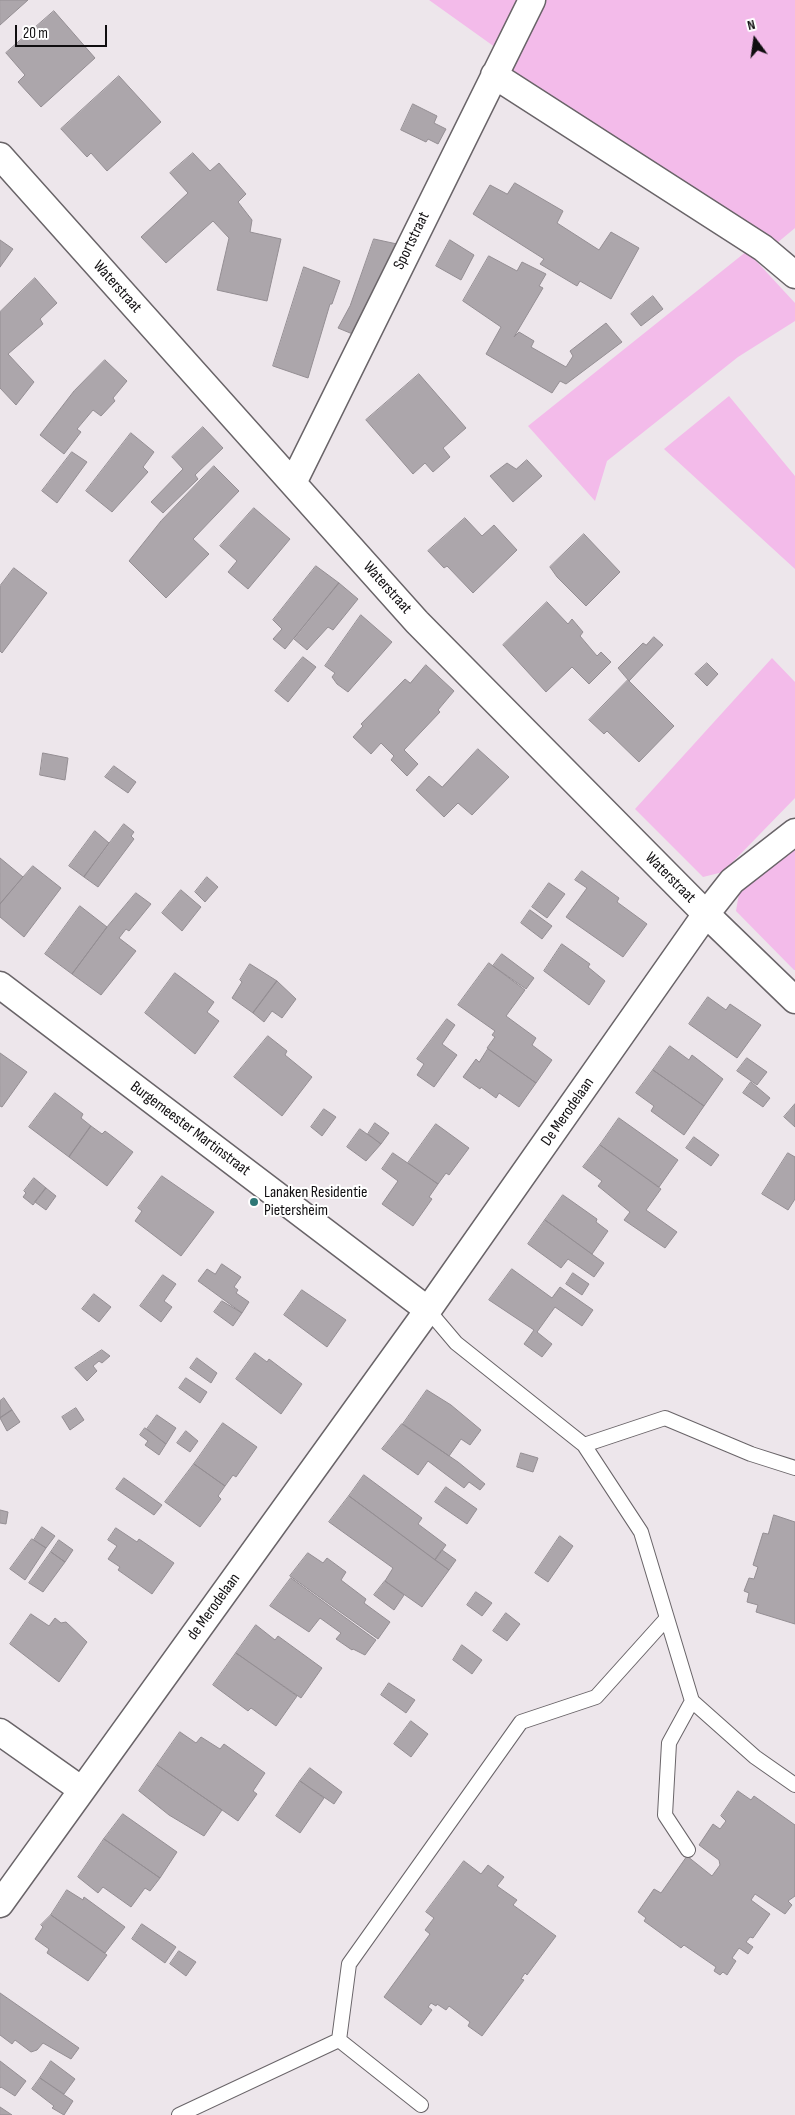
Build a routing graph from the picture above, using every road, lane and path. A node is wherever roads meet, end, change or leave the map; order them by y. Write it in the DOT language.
graph roads {
  1 [pos="532,0"];
  2 [pos="494,74"];
  3 [pos="0,156"];
  4 [pos="795,275"];
  5 [pos="293,483"];
  6 [pos="795,832"];
  7 [pos="706,914"];
  8 [pos="0,985"];
  9 [pos="795,1000"];
  10 [pos="428,1310"];
  11 [pos="584,1445"];
  12 [pos="795,1468"];
  13 [pos="667,1618"];
  14 [pos="692,1701"];
  15 [pos="0,1732"];
  16 [pos="795,1785"];
  17 [pos="82,1790"];
  18 [pos="688,1850"];
  19 [pos="0,1904"];
  20 [pos="338,2040"];
  21 [pos="421,2105"];
  22 [pos="179,2115"];
  1 -- 2 [label="street, Sportstraat"];
  2 -- 4 [label="street"];
  2 -- 5 [label="street, Sportstraat"];
  3 -- 5 [label="street, Waterstraat"];
  5 -- 7 [label="street, Waterstraat"];
  6 -- 7 [label="street, De Merodelaan"];
  7 -- 9 [label="street, Waterstraat"];
  7 -- 10 [label="street, De Merodelaan"];
  8 -- 10 [label="street, Burgemeester Martinstraat"];
  10 -- 11 [label="lane"];
  10 -- 17 [label="street, de Merodelaan"];
  11 -- 12 [label="lane"];
  11 -- 13 [label="lane"];
  13 -- 14 [label="lane"];
  13 -- 20 [label="lane"];
  14 -- 16 [label="lane"];
  14 -- 18 [label="lane"];
  15 -- 17 [label="street"];
  17 -- 19 [label="street, de Merodelaan"];
  20 -- 21 [label="lane"];
  20 -- 22 [label="lane"];
}
